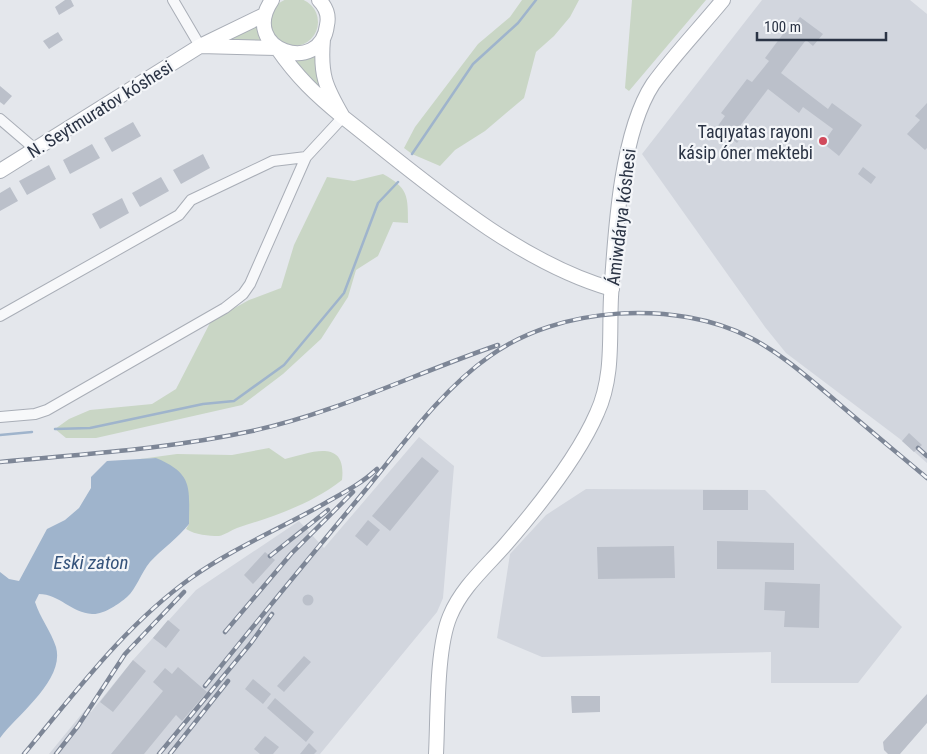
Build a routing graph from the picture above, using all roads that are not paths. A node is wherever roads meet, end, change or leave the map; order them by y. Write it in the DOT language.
graph roads {
  1 [pos="172,0"];
  2 [pos="272,0"];
  3 [pos="723,0"];
  4 [pos="325,4"];
  5 [pos="264,15"];
  6 [pos="323,39"];
  7 [pos="200,46"];
  8 [pos="277,48"];
  9 [pos="343,117"];
  10 [pos="0,119"];
  11 [pos="35,149"];
  12 [pos="306,157"];
  13 [pos="0,171"];
  14 [pos="612,289"];
  15 [pos="0,316"];
  16 [pos="0,417"];
  17 [pos="436,754"];
  1 -- 7 [label="street"];
  2 -- 5 [label="street"];
  3 -- 14 [label="street, Ámiwdárya kóshesi"];
  4 -- 6 [label="street"];
  5 -- 7 [label="street, N. Seytmuratov kóshesi"];
  5 -- 8 [label="street"];
  6 -- 8 [label="street"];
  6 -- 9 [label="street"];
  7 -- 8 [label="street"];
  7 -- 11 [label="street, N. Seytmuratov kóshesi"];
  8 -- 9 [label="street"];
  9 -- 12 [label="street"];
  9 -- 14 [label="street"];
  10 -- 11 [label="street"];
  11 -- 13 [label="street, N. Seytmuratov kóshesi"];
  12 -- 15 [label="street"];
  12 -- 16 [label="street"];
  14 -- 17 [label="street, Ámiwdárya kóshesi"];
}
